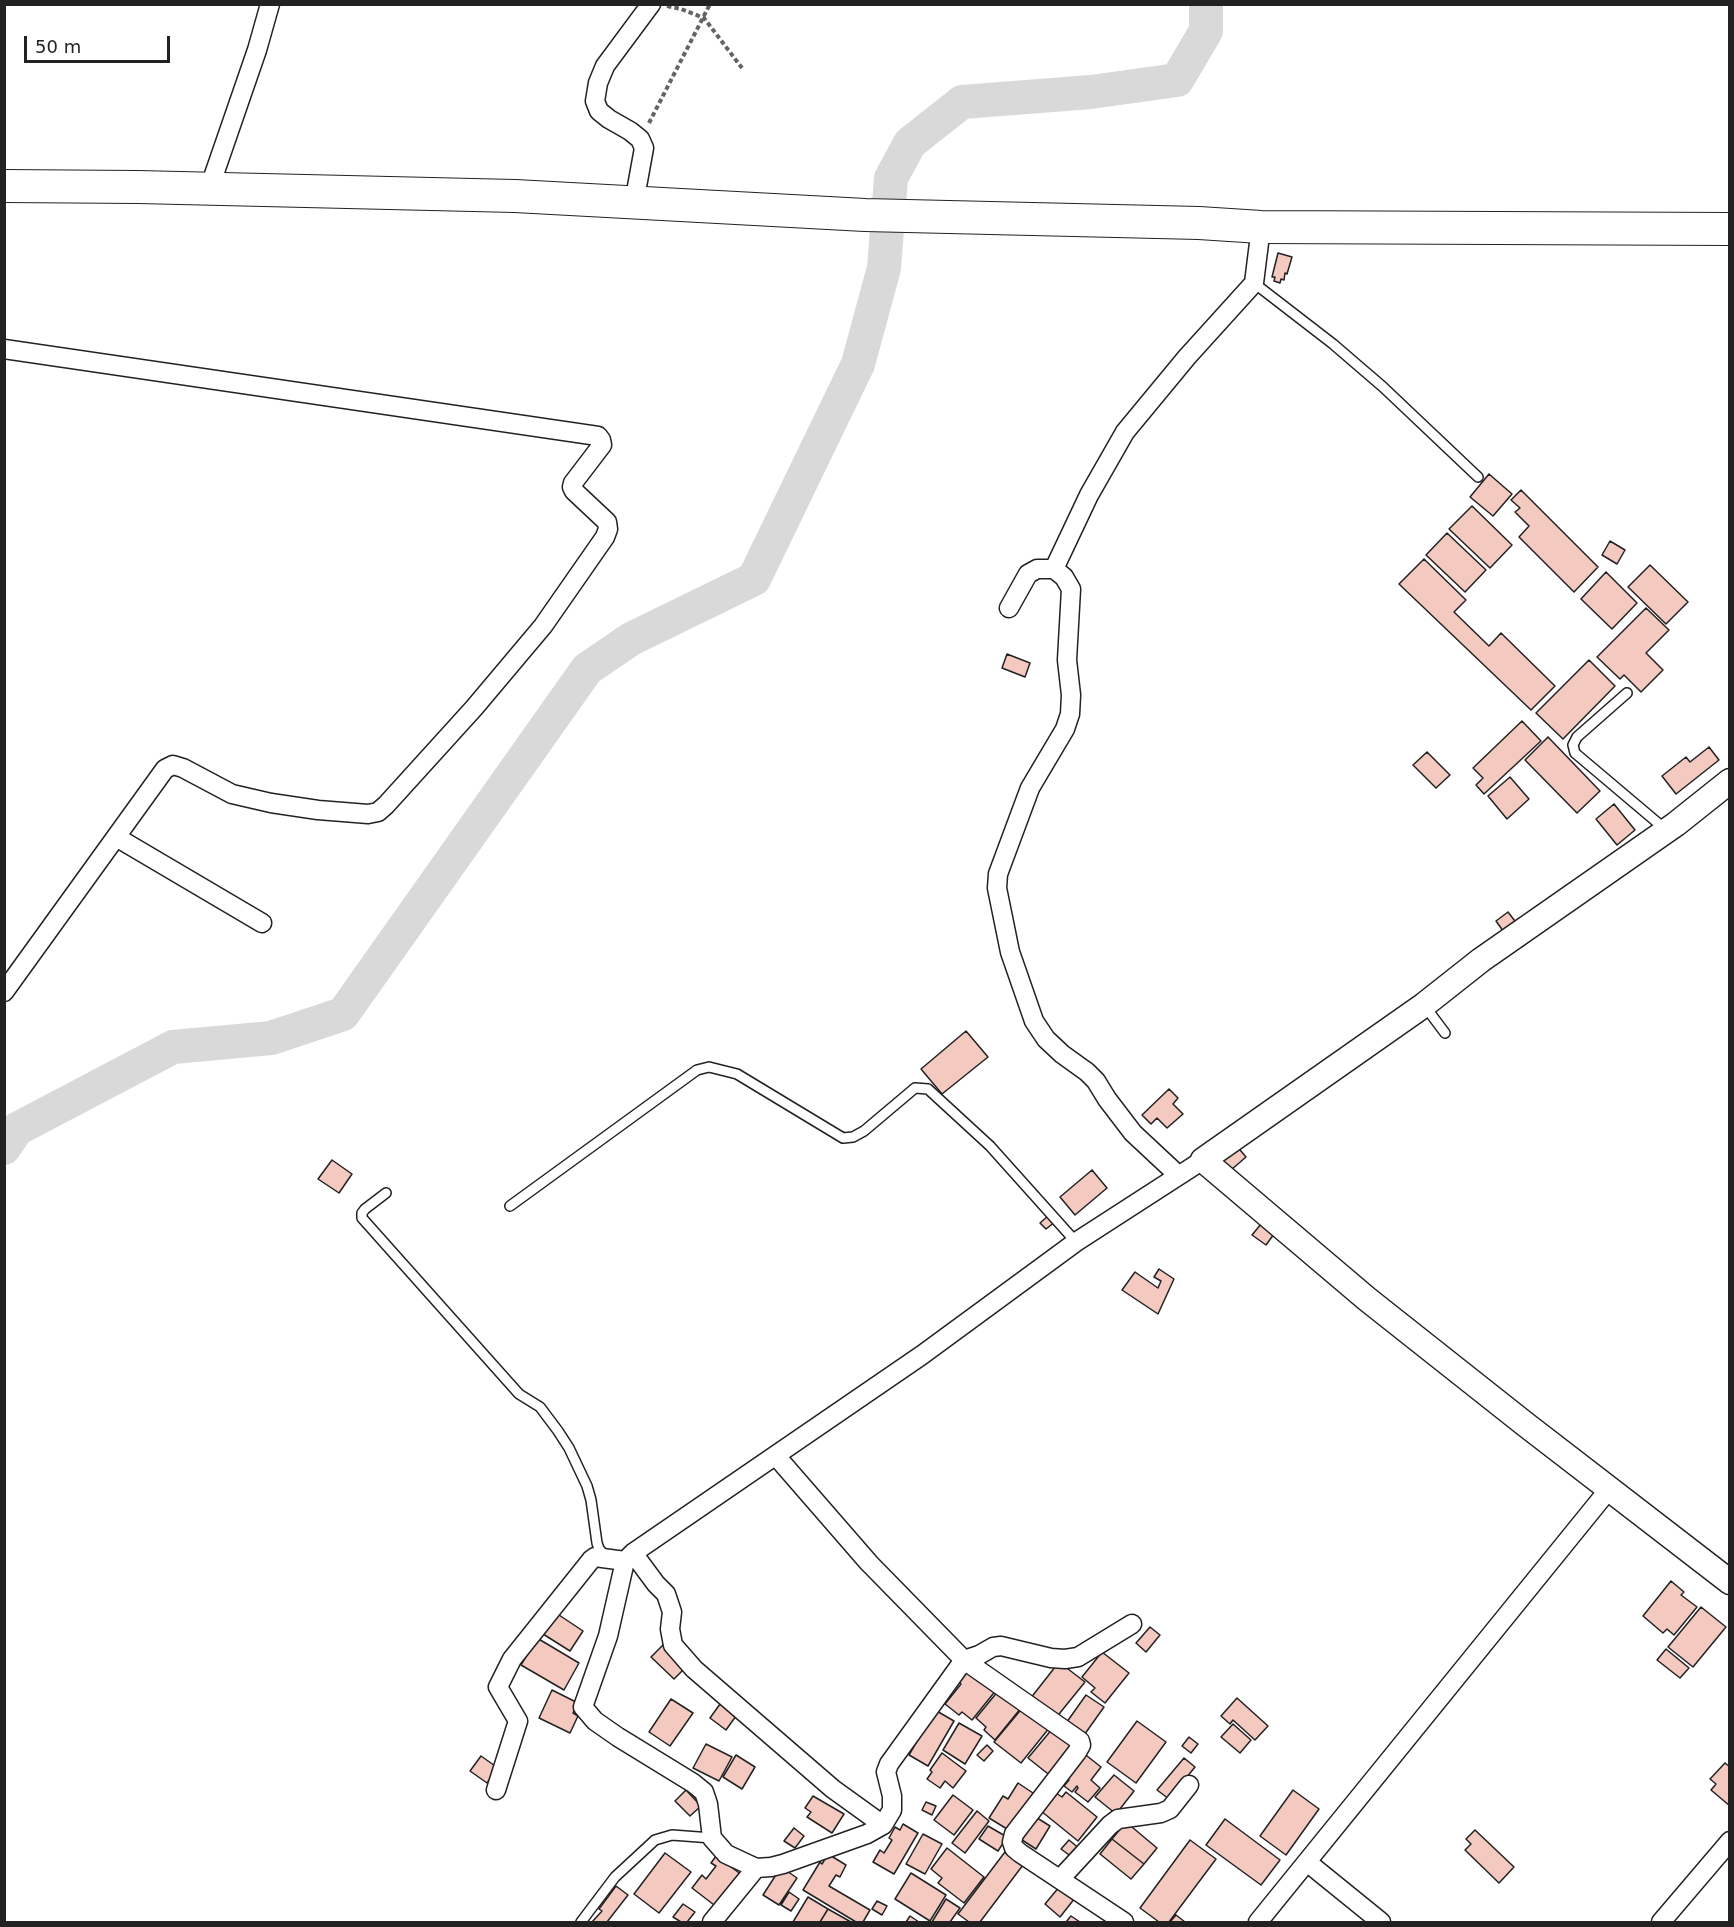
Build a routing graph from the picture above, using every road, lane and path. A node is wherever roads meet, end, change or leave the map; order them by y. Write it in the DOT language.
graph roads {
  1 [pos="270,4"];
  2 [pos="651,4"];
  3 [pos="660,4"];
  4 [pos="710,4"];
  5 [pos="704,18"];
  6 [pos="742,68"];
  7 [pos="640,139"];
  8 [pos="4,186"];
  9 [pos="209,189"];
  10 [pos="634,203"];
  11 [pos="1261,227"];
  12 [pos="1730,229"];
  13 [pos="1254,283"];
  14 [pos="4,349"];
  15 [pos="1478,477"];
  16 [pos="1054,568"];
  17 [pos="1009,608"];
  18 [pos="1627,693"];
  19 [pos="1730,781"];
  20 [pos="1667,830"];
  21 [pos="116,837"];
  22 [pos="262,923"];
  23 [pos="4,992"];
  24 [pos="1424,1005"];
  25 [pos="1445,1033"];
  26 [pos="1203,1160"];
  27 [pos="1178,1175"];
  28 [pos="386,1193"];
  29 [pos="510,1206"];
  30 [pos="1077,1242"];
  31 [pos="776,1456"];
  32 [pos="1610,1488"];
  33 [pos="622,1557"];
  34 [pos="1730,1582"];
  35 [pos="1132,1624"];
  36 [pos="964,1660"];
  37 [pos="1189,1785"];
  38 [pos="496,1790"];
  39 [pos="883,1825"];
  40 [pos="712,1838"];
  41 [pos="1730,1841"];
  42 [pos="1306,1862"];
  43 [pos="756,1868"];
  44 [pos="1061,1878"];
  45 [pos="581,1922"];
  46 [pos="712,1923"];
  47 [pos="1124,1923"];
  48 [pos="1258,1923"];
  49 [pos="1380,1923"];
  50 [pos="1661,1923"];
  1 -- 9 [label="street"];
  2 -- 7 [label="street"];
  3 -- 5 [label="path"];
  4 -- 5 [label="path"];
  5 -- 6 [label="path"];
  5 -- 7 [label="path"];
  7 -- 10 [label="street"];
  8 -- 9 [label="highway"];
  9 -- 10 [label="highway"];
  10 -- 11 [label="highway"];
  11 -- 12 [label="highway"];
  11 -- 13 [label="street"];
  13 -- 15 [label="lane"];
  13 -- 16 [label="street"];
  14 -- 21 [label="street"];
  16 -- 17 [label="street"];
  16 -- 27 [label="street"];
  18 -- 20 [label="lane"];
  19 -- 20 [label="street"];
  20 -- 24 [label="street"];
  21 -- 22 [label="street"];
  21 -- 23 [label="street"];
  24 -- 25 [label="lane"];
  24 -- 26 [label="street"];
  26 -- 27 [label="street"];
  26 -- 32 [label="street"];
  27 -- 30 [label="street"];
  28 -- 33 [label="lane"];
  29 -- 30 [label="lane"];
  30 -- 31 [label="street"];
  31 -- 33 [label="street"];
  31 -- 36 [label="street"];
  32 -- 34 [label="street"];
  32 -- 42 [label="street"];
  33 -- 38 [label="street"];
  33 -- 39 [label="street"];
  33 -- 40 [label="street"];
  35 -- 36 [label="street"];
  36 -- 39 [label="street"];
  36 -- 44 [label="street"];
  37 -- 44 [label="street"];
  39 -- 43 [label="street"];
  40 -- 43 [label="street"];
  40 -- 45 [label="lane"];
  41 -- 50 [label="street"];
  42 -- 48 [label="street"];
  42 -- 49 [label="street"];
  43 -- 46 [label="street"];
  44 -- 47 [label="street"];
}
